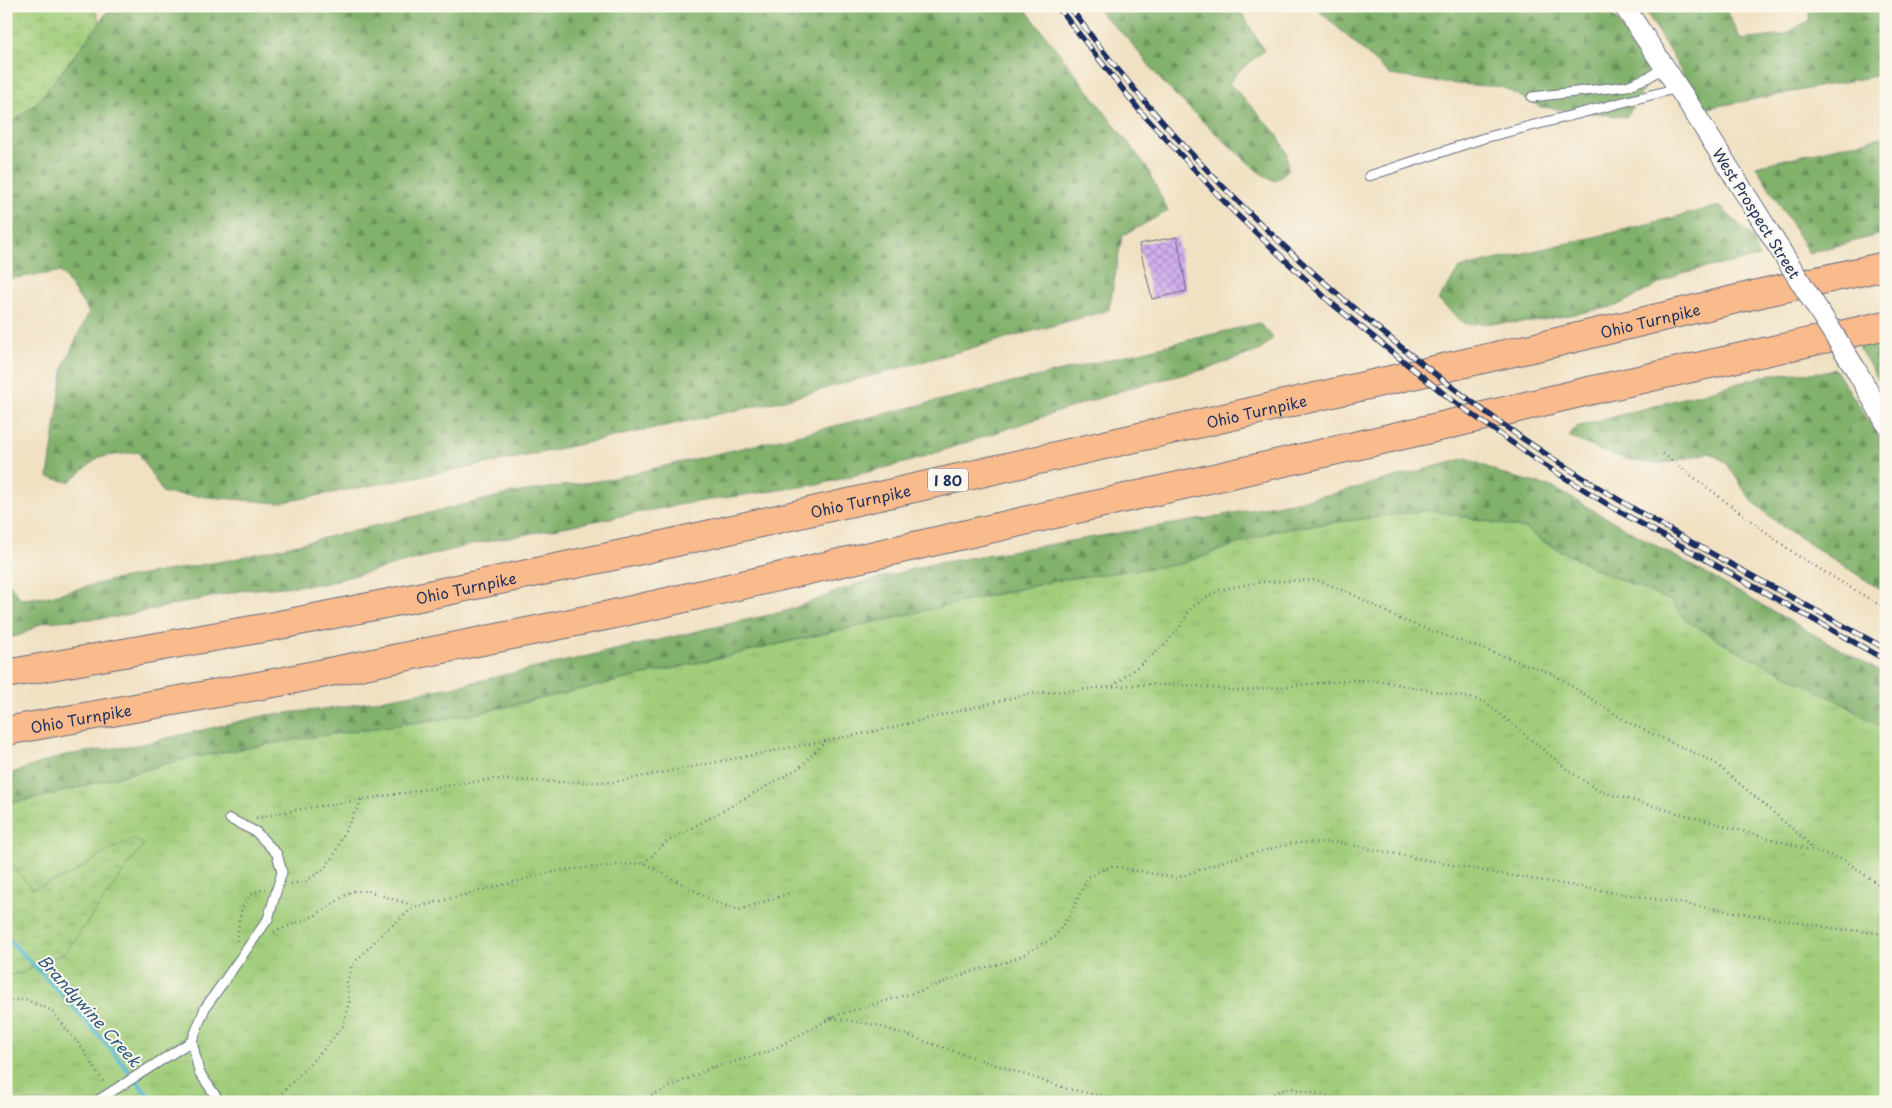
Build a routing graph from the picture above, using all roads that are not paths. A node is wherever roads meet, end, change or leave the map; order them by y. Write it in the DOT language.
graph roads {
  1 [pos="1624,6"];
  2 [pos="1665,67"];
  3 [pos="1678,88"];
  4 [pos="1532,97"];
  5 [pos="1369,176"];
  6 [pos="1886,266"];
  7 [pos="1886,325"];
  8 [pos="1886,422"];
  9 [pos="6,674"];
  10 [pos="6,731"];
  11 [pos="234,820"];
  12 [pos="192,1041"];
  13 [pos="98,1102"];
  14 [pos="220,1102"];
  1 -- 2 [label="street, West Prospect Street"];
  2 -- 3 [label="street, West Prospect Street"];
  2 -- 4 [label="lane"];
  3 -- 5 [label="lane"];
  3 -- 8 [label="street, West Prospect Street, bridge"];
  6 -- 9 [label="highway, Ohio Turnpike / I 80"];
  7 -- 10 [label="highway, Ohio Turnpike"];
  11 -- 12 [label="lane"];
  12 -- 13 [label="lane"];
  12 -- 14 [label="lane"];
}
